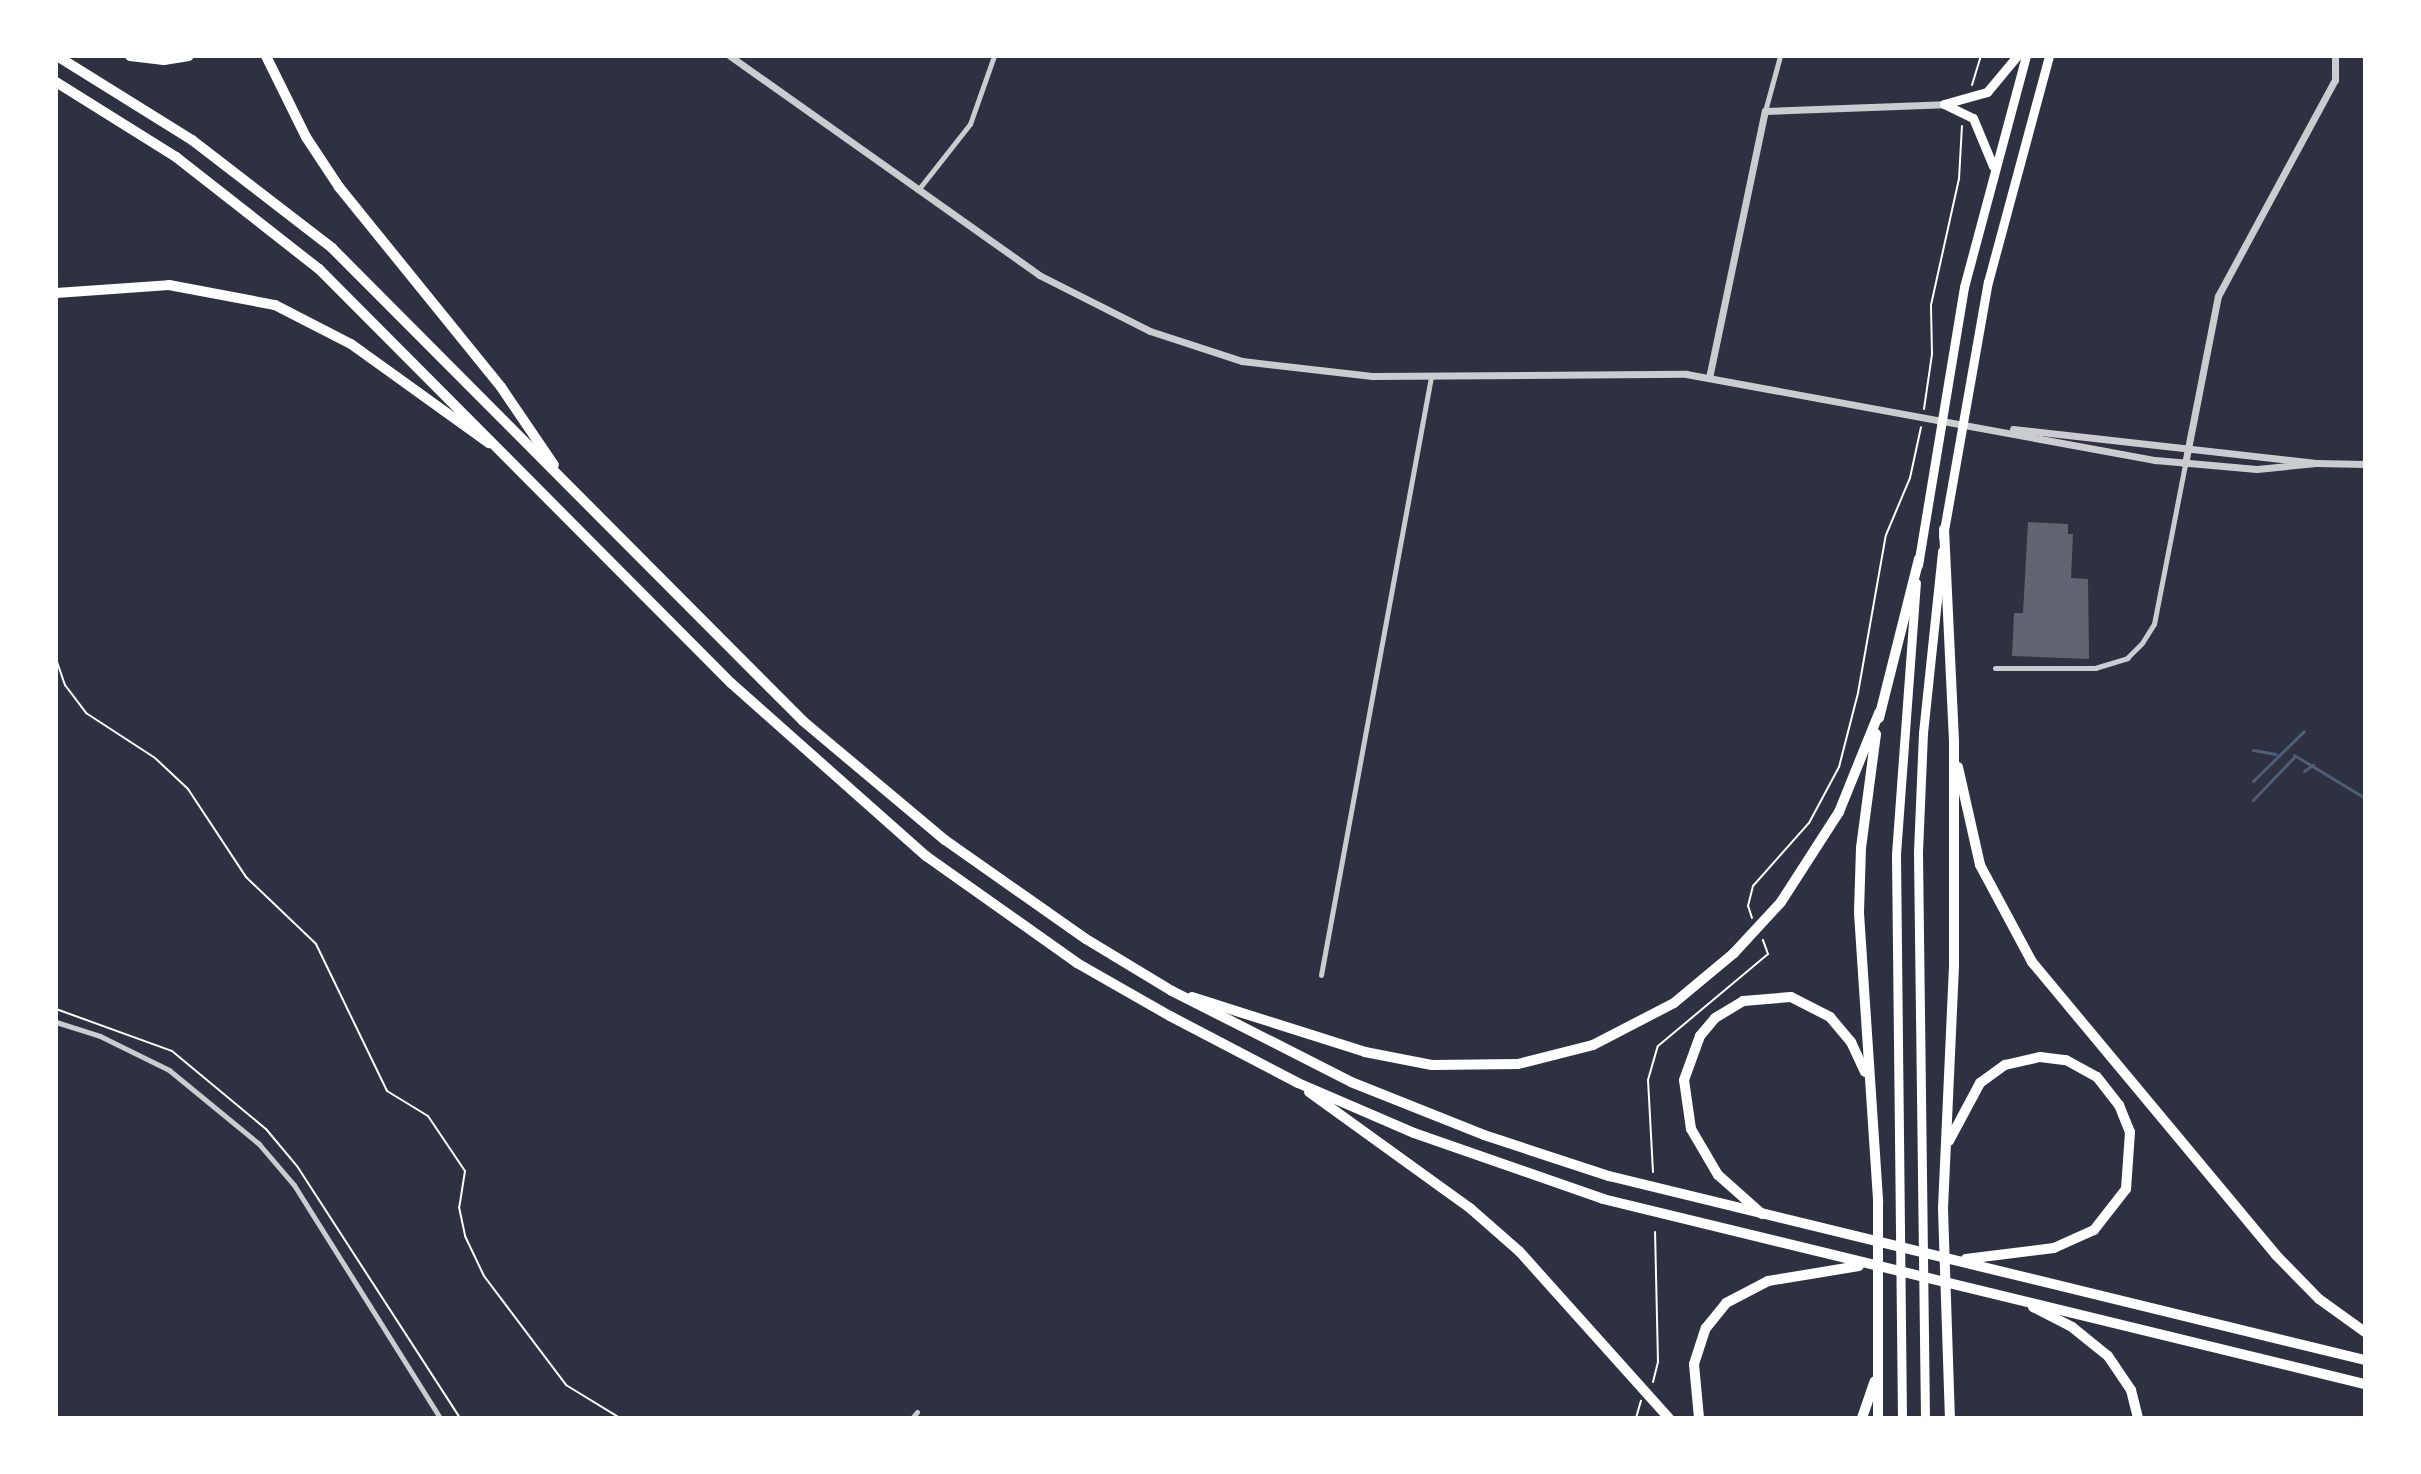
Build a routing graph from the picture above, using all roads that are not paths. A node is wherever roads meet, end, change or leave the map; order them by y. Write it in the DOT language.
graph roads {
  1 [pos="57,56"];
  2 [pos="130,56"];
  3 [pos="189,56"];
  4 [pos="266,56"];
  5 [pos="730,56"];
  6 [pos="994,56"];
  7 [pos="1780,56"];
  8 [pos="2017,56"];
  9 [pos="2026,56"];
  10 [pos="2049,56"];
  11 [pos="2335,56"];
  12 [pos="56,82"];
  13 [pos="1944,104"];
  14 [pos="1765,111"];
  15 [pos="1993,167"];
  16 [pos="917,191"];
  17 [pos="56,293"];
  18 [pos="1431,377"];
  19 [pos="1709,378"];
  20 [pos="1991,428"];
  21 [pos="2188,447"];
  22 [pos="516,463"];
  23 [pos="2316,463"];
  24 [pos="2185,464"];
  25 [pos="2365,464"];
  26 [pos="571,490"];
  27 [pos="1944,529"];
  28 [pos="1919,559"];
  29 [pos="1995,668"];
  30 [pos="1879,713"];
  31 [pos="1954,742"];
  32 [pos="1321,975"];
  33 [pos="1172,991"];
  34 [pos="56,1022"];
  35 [pos="1298,1083"];
  36 [pos="1869,1086"];
  37 [pos="1946,1151"];
  38 [pos="1765,1217"];
  39 [pos="1956,1260"];
  40 [pos="1865,1266"];
  41 [pos="2017,1299"];
  42 [pos="2365,1332"];
  43 [pos="2365,1360"];
  44 [pos="1878,1371"];
  45 [pos="2365,1384"];
  46 [pos="917,1412"];
  47 [pos="1951,1417"];
  48 [pos="440,1418"];
  49 [pos="912,1418"];
  50 [pos="1669,1418"];
  51 [pos="1699,1418"];
  52 [pos="1862,1418"];
  53 [pos="1878,1418"];
  54 [pos="1902,1418"];
  55 [pos="1925,1418"];
  56 [pos="2138,1418"];
  1 -- 26 [label="highway"];
  2 -- 3 [label="highway"];
  4 -- 26 [label="highway"];
  5 -- 16 [label="street"];
  6 -- 16 [label="street"];
  7 -- 14 [label="street"];
  8 -- 13 [label="highway"];
  9 -- 15 [label="highway"];
  10 -- 27 [label="highway"];
  11 -- 21 [label="street"];
  12 -- 22 [label="highway"];
  13 -- 14 [label="street"];
  13 -- 15 [label="highway"];
  14 -- 19 [label="street"];
  15 -- 28 [label="highway"];
  16 -- 18 [label="street"];
  17 -- 22 [label="highway"];
  18 -- 19 [label="street"];
  18 -- 32 [label="street"];
  19 -- 20 [label="street"];
  20 -- 21 [label="street"];
  20 -- 24 [label="street"];
  21 -- 23 [label="street"];
  21 -- 24 [label="street"];
  22 -- 35 [label="highway"];
  23 -- 24 [label="street"];
  23 -- 25 [label="street"];
  24 -- 29 [label="street"];
  26 -- 33 [label="highway"];
  27 -- 31 [label="highway"];
  27 -- 55 [label="highway"];
  28 -- 30 [label="highway"];
  28 -- 54 [label="highway"];
  30 -- 33 [label="highway"];
  30 -- 36 [label="highway"];
  31 -- 37 [label="highway"];
  31 -- 42 [label="highway"];
  33 -- 38 [label="highway"];
  34 -- 48 [label="street"];
  35 -- 40 [label="highway"];
  35 -- 50 [label="highway"];
  36 -- 38 [label="highway"];
  36 -- 44 [label="highway"];
  37 -- 39 [label="highway"];
  37 -- 47 [label="highway"];
  38 -- 39 [label="highway"];
  39 -- 43 [label="highway"];
  40 -- 41 [label="highway"];
  40 -- 51 [label="highway"];
  41 -- 45 [label="highway"];
  41 -- 56 [label="highway"];
  44 -- 52 [label="highway"];
  44 -- 53 [label="highway"];
  46 -- 49 [label="street"];
}
